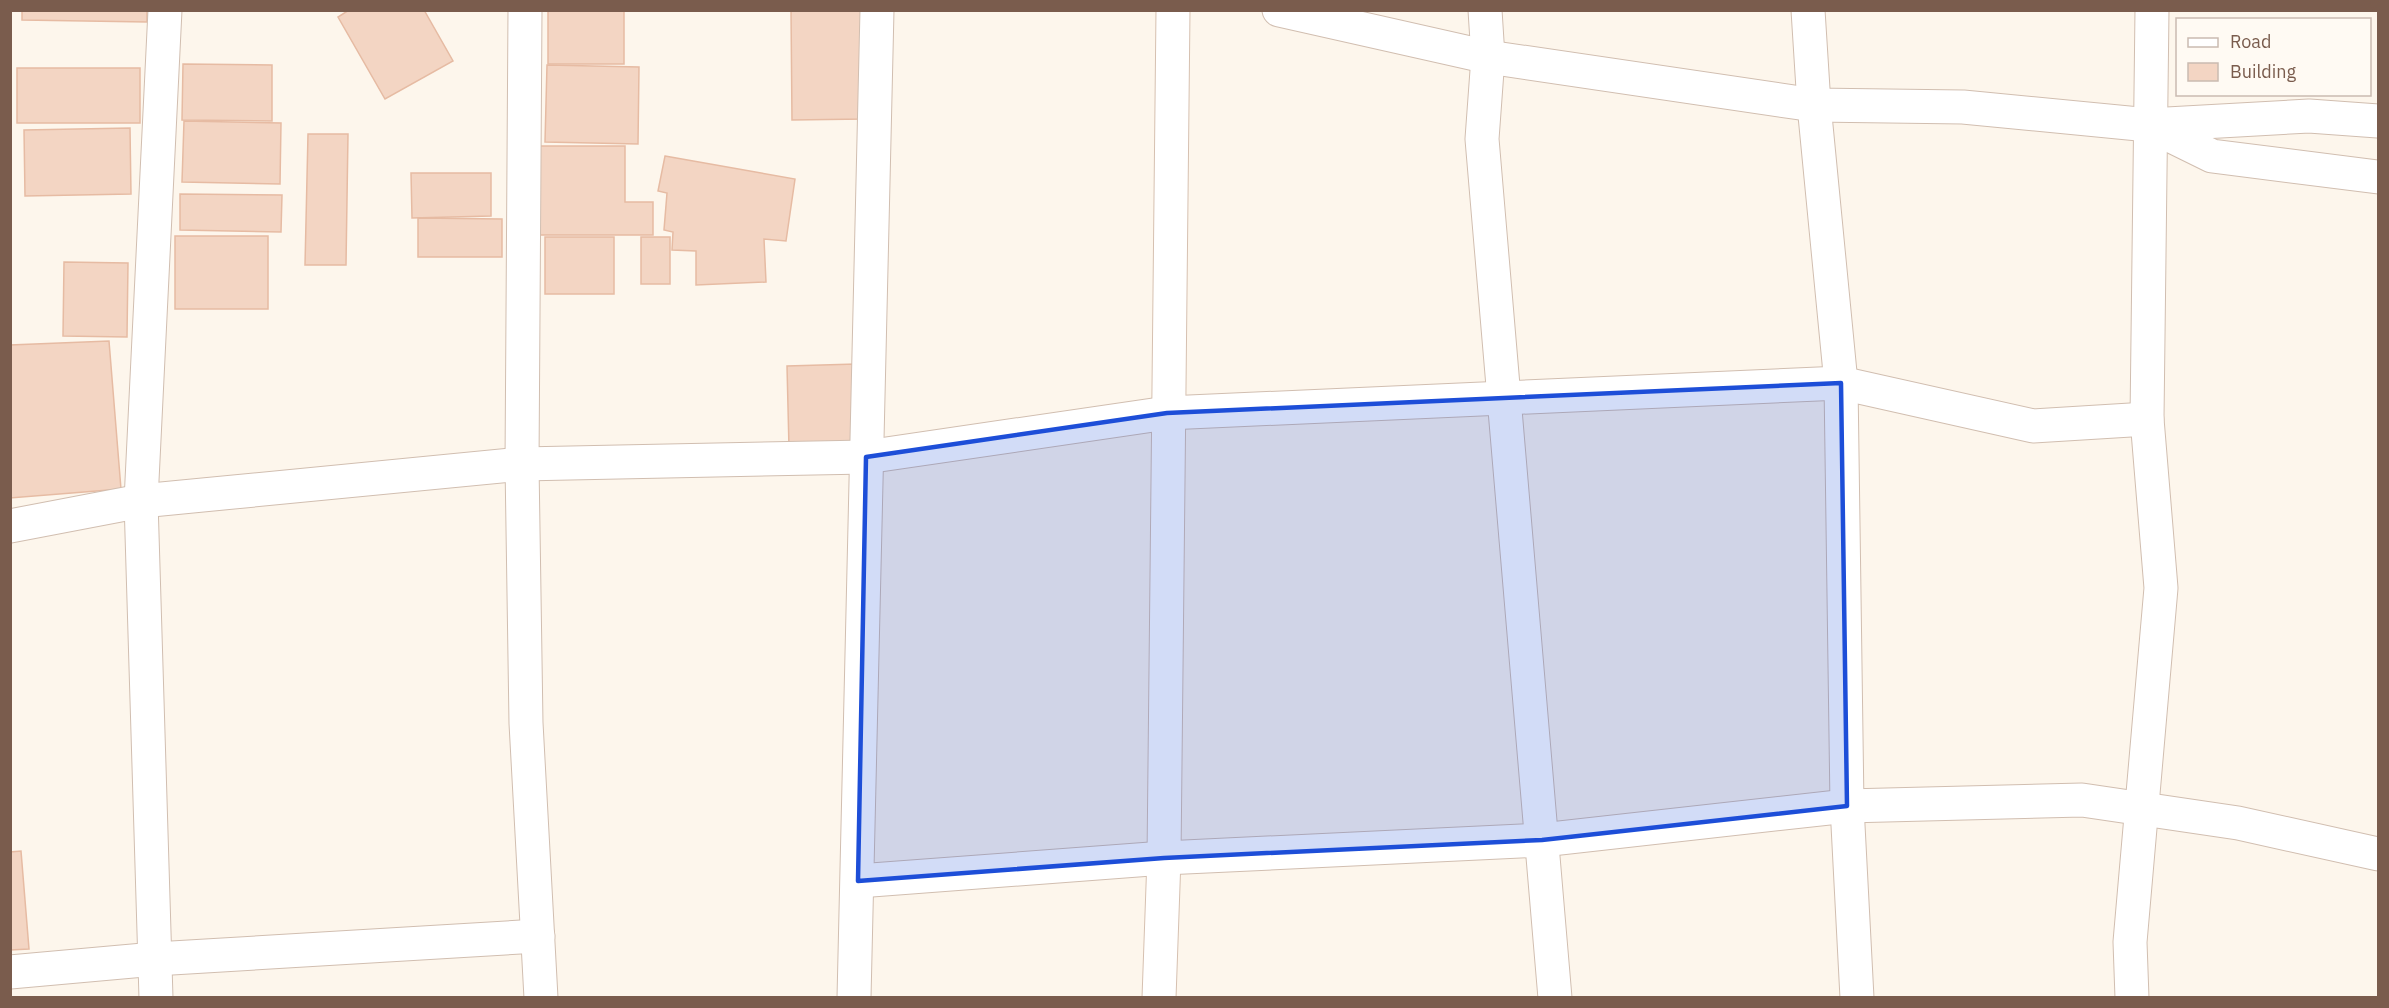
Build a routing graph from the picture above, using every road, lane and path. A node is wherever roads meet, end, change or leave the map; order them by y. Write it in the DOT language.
graph roads {
  1 [pos="165,10"];
  2 [pos="525,10"];
  3 [pos="877,10"];
  4 [pos="1173,10"];
  5 [pos="1279,10"];
  6 [pos="1485,10"];
  7 [pos="1808,10"];
  8 [pos="2152,10"];
  9 [pos="1488,57"];
  10 [pos="1814,105"];
  11 [pos="2379,121"];
  12 [pos="2149,125"];
  13 [pos="2379,177"];
  14 [pos="1841,383"];
  15 [pos="1505,400"];
  16 [pos="1167,413"];
  17 [pos="2147,419"];
  18 [pos="866,458"];
  19 [pos="522,464"];
  20 [pos="141,501"];
  21 [pos="10,526"];
  22 [pos="1847,806"];
  23 [pos="2142,809"];
  24 [pos="1542,840"];
  25 [pos="2379,854"];
  26 [pos="1164,858"];
  27 [pos="858,882"];
  28 [pos="538,936"];
  29 [pos="155,959"];
  30 [pos="10,972"];
  31 [pos="156,998"];
  32 [pos="541,998"];
  33 [pos="854,998"];
  34 [pos="1160,998"];
  35 [pos="1555,998"];
  36 [pos="1857,998"];
  37 [pos="2132,998"];
  1 -- 20 [label="street"];
  2 -- 19 [label="street"];
  3 -- 18 [label="street"];
  4 -- 16 [label="street"];
  5 -- 9 [label="street"];
  6 -- 9 [label="street"];
  7 -- 10 [label="street"];
  8 -- 12 [label="street"];
  9 -- 10 [label="street"];
  9 -- 15 [label="street"];
  10 -- 12 [label="street"];
  10 -- 14 [label="street"];
  11 -- 12 [label="street"];
  12 -- 13 [label="street"];
  12 -- 17 [label="street"];
  14 -- 15 [label="street"];
  14 -- 17 [label="street"];
  14 -- 22 [label="street"];
  15 -- 16 [label="street"];
  15 -- 24 [label="street"];
  16 -- 18 [label="street"];
  16 -- 26 [label="street"];
  17 -- 23 [label="street"];
  18 -- 19 [label="street"];
  18 -- 27 [label="street"];
  19 -- 20 [label="street"];
  19 -- 28 [label="street"];
  20 -- 21 [label="street"];
  20 -- 29 [label="street"];
  22 -- 23 [label="street"];
  22 -- 24 [label="street"];
  22 -- 36 [label="street"];
  23 -- 25 [label="street"];
  23 -- 37 [label="street"];
  24 -- 26 [label="street"];
  24 -- 35 [label="street"];
  26 -- 27 [label="street"];
  26 -- 34 [label="street"];
  27 -- 33 [label="street"];
  28 -- 29 [label="street"];
  28 -- 32 [label="street"];
  29 -- 30 [label="street"];
  29 -- 31 [label="street"];
}
